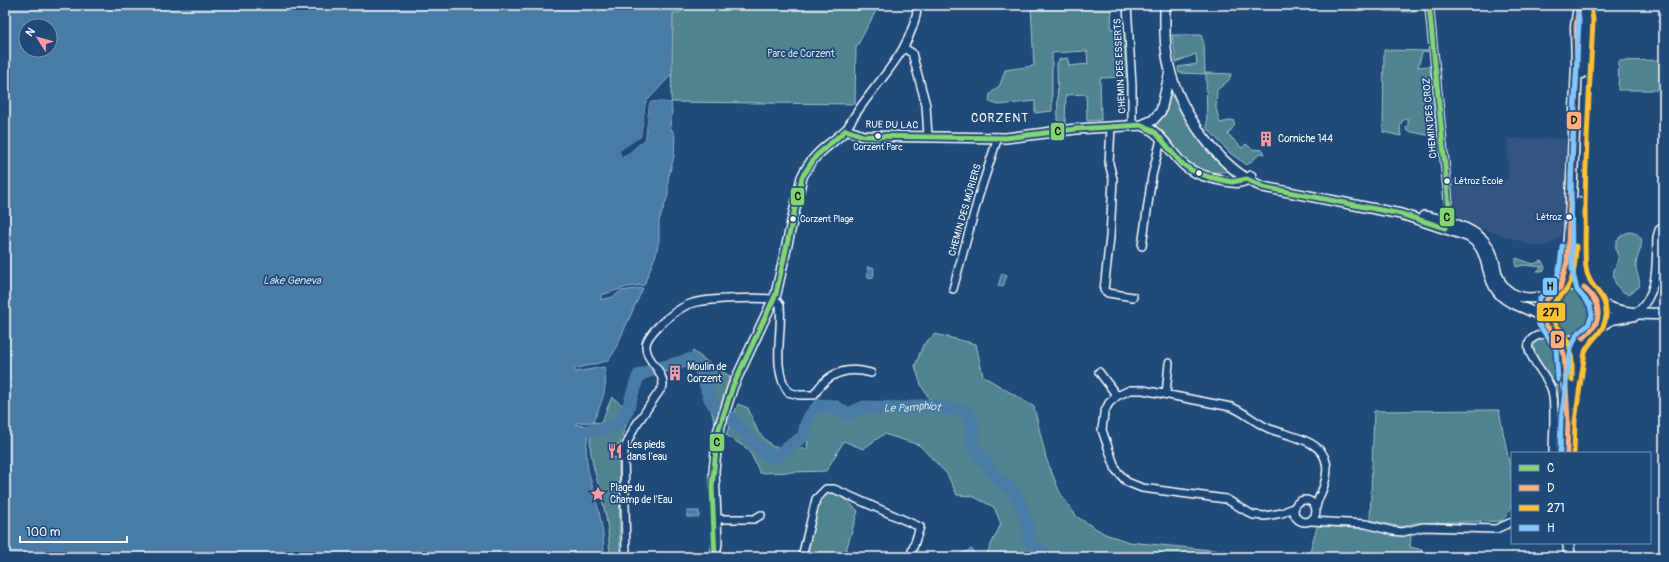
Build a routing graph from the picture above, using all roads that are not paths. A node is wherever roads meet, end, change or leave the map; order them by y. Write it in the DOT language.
graph roads {
  1 [pos="1127,5"];
  2 [pos="1164,5"];
  3 [pos="1429,5"];
  4 [pos="1579,5"];
  5 [pos="1584,5"];
  6 [pos="918,6"];
  7 [pos="1580,30"];
  8 [pos="1580,43"];
  9 [pos="904,48"];
  10 [pos="1170,70"];
  11 [pos="1142,125"];
  12 [pos="1132,126"];
  13 [pos="1111,127"];
  14 [pos="846,130"];
  15 [pos="928,137"];
  16 [pos="998,138"];
  17 [pos="1161,139"];
  18 [pos="1246,175"];
  19 [pos="1446,225"];
  20 [pos="1664,225"];
  21 [pos="1142,246"];
  22 [pos="1492,270"];
  23 [pos="1560,288"];
  24 [pos="1584,288"];
  25 [pos="953,289"];
  26 [pos="1550,295"];
  27 [pos="1133,297"];
  28 [pos="774,300"];
  29 [pos="1597,302"];
  30 [pos="1641,313"];
  31 [pos="1664,314"];
  32 [pos="1544,319"];
  33 [pos="1594,329"];
  34 [pos="1554,335"];
  35 [pos="1583,338"];
  36 [pos="1169,363"];
  37 [pos="1099,372"];
  38 [pos="871,373"];
  39 [pos="1166,394"];
  40 [pos="1117,396"];
  41 [pos="1568,420"];
  42 [pos="1553,452"];
  43 [pos="1567,452"];
  44 [pos="1320,492"];
  45 [pos="1307,500"];
  46 [pos="1295,507"];
  47 [pos="1316,509"];
  48 [pos="1282,513"];
  49 [pos="761,516"];
  50 [pos="1296,518"];
  51 [pos="716,519"];
  52 [pos="1325,520"];
  53 [pos="1311,521"];
  54 [pos="1511,522"];
  55 [pos="1568,544"];
  56 [pos="715,556"];
  57 [pos="626,557"];
  58 [pos="802,557"];
  59 [pos="910,557"];
  60 [pos="1570,557"];
  1 -- 12 [label="street, CHEMIN DES ESSERTS"];
  2 -- 10 [label="street"];
  3 -- 19 [label="street, CHEMIN DES CROZ"];
  4 -- 7 [label="main road"];
  5 -- 7 [label="main road"];
  6 -- 9 [label="street"];
  7 -- 8 [label="main road"];
  8 -- 23 [label="main road"];
  8 -- 24 [label="main road"];
  9 -- 14 [label="street"];
  9 -- 15 [label="street"];
  10 -- 11 [label="street, RUE DU LAC"];
  10 -- 18 [label="street"];
  11 -- 12 [label="street, RUE DU LAC"];
  11 -- 17 [label="street"];
  12 -- 13 [label="street, RUE DU LAC"];
  13 -- 16 [label="street, RUE DU LAC"];
  13 -- 27 [label="street"];
  14 -- 15 [label="street, RUE DU LAC"];
  14 -- 28 [label="street"];
  15 -- 16 [label="street, RUE DU LAC"];
  16 -- 25 [label="street, CHEMIN DES MÛRIERS"];
  17 -- 18 [label="street"];
  17 -- 21 [label="street"];
  18 -- 19 [label="street"];
  19 -- 22 [label="street"];
  20 -- 30 [label="street"];
  22 -- 26 [label="street"];
  22 -- 32 [label="street"];
  23 -- 24 [label="main road"];
  23 -- 26 [label="main road"];
  24 -- 29 [label="main road"];
  26 -- 32 [label="main road"];
  28 -- 38 [label="street"];
  28 -- 51 [label="street"];
  28 -- 57 [label="street"];
  29 -- 30 [label="main road"];
  29 -- 33 [label="main road"];
  30 -- 31 [label="main road"];
  30 -- 33 [label="main road"];
  32 -- 34 [label="main road"];
  33 -- 35 [label="main road"];
  34 -- 35 [label="main road"];
  34 -- 41 [label="main road"];
  34 -- 42 [label="street"];
  35 -- 41 [label="main road"];
  36 -- 39 [label="street"];
  37 -- 40 [label="street"];
  39 -- 40 [label="street"];
  39 -- 44 [label="street"];
  40 -- 48 [label="street"];
  41 -- 43 [label="main road"];
  44 -- 45 [label="street"];
  44 -- 47 [label="street"];
  45 -- 46 [label="street"];
  45 -- 47 [label="street"];
  46 -- 48 [label="street"];
  46 -- 50 [label="street"];
  47 -- 52 [label="street"];
  47 -- 53 [label="street"];
  48 -- 50 [label="street"];
  49 -- 51 [label="street"];
  50 -- 53 [label="street"];
  51 -- 56 [label="street"];
  52 -- 53 [label="street"];
  52 -- 54 [label="street"];
  55 -- 60 [label="main road"];
  58 -- 59 [label="street"];
}
